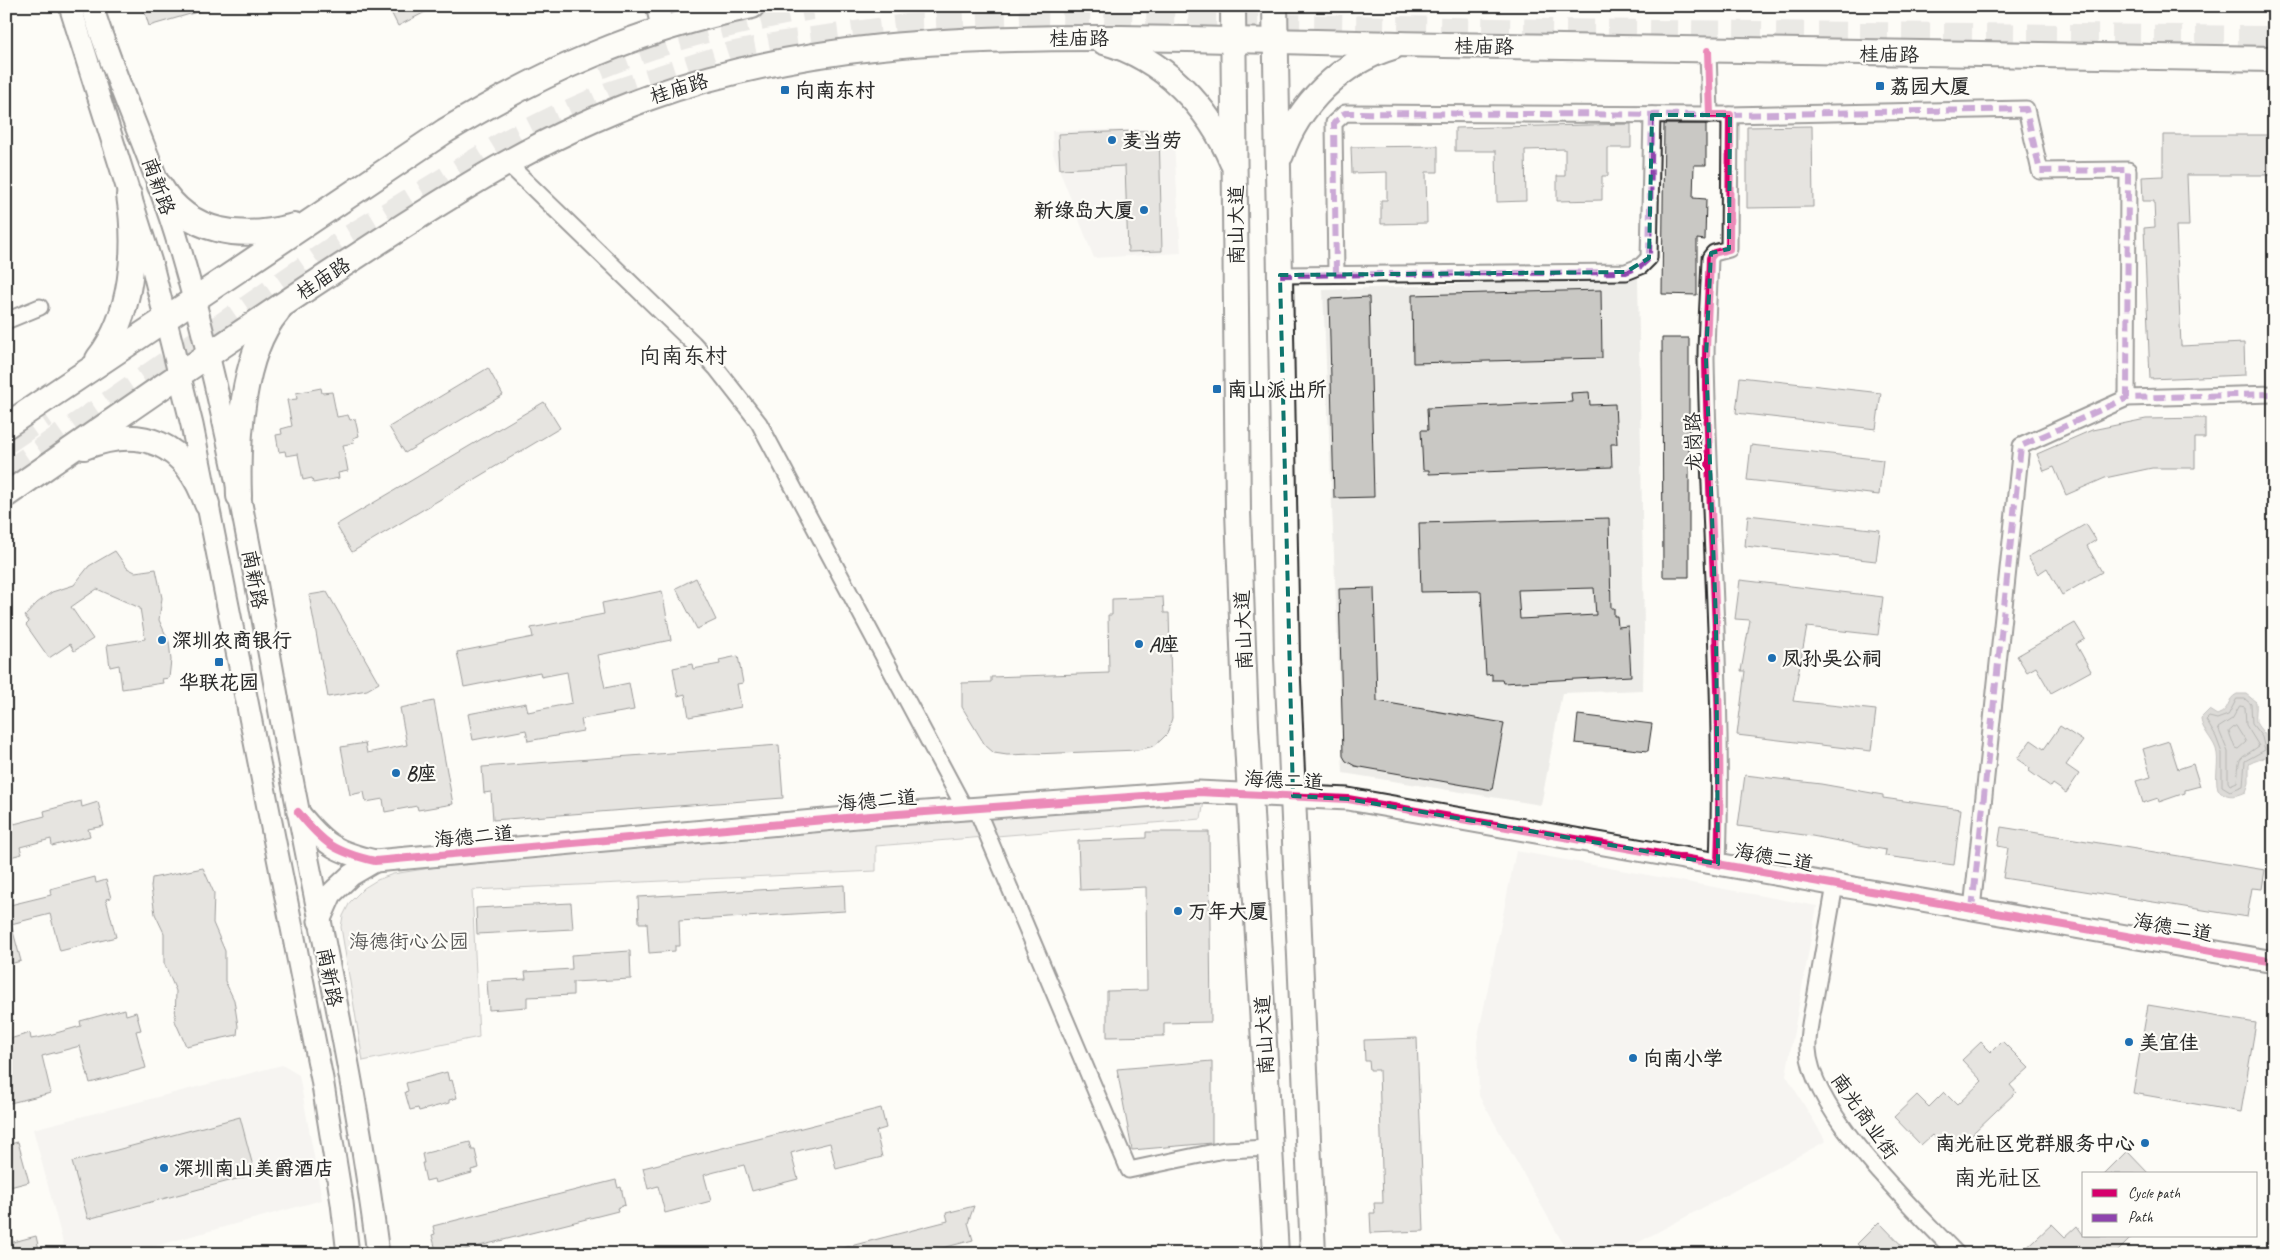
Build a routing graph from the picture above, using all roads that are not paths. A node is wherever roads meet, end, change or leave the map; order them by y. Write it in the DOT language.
graph roads {
  1 [pos="70,6"];
  2 [pos="92,6"];
  3 [pos="658,6"];
  4 [pos="752,6"];
  5 [pos="1233,6"];
  6 [pos="1275,6"];
  7 [pos="664,29"];
  8 [pos="1088,38"];
  9 [pos="1234,39"];
  10 [pos="1276,40"];
  11 [pos="1405,44"];
  12 [pos="1708,51"];
  13 [pos="2274,59"];
  14 [pos="1652,115"];
  15 [pos="1710,115"];
  16 [pos="1730,115"];
  17 [pos="506,162"];
  18 [pos="1278,164"];
  19 [pos="1235,170"];
  20 [pos="160,186"];
  21 [pos="129,195"];
  22 [pos="314,218"];
  23 [pos="1336,273"];
  24 [pos="1280,276"];
  25 [pos="193,299"];
  26 [pos="286,302"];
  27 [pos="40,307"];
  28 [pos="165,318"];
  29 [pos="6,320"];
  30 [pos="208,354"];
  31 [pos="179,374"];
  32 [pos="80,376"];
  33 [pos="2274,394"];
  34 [pos="2127,398"];
  35 [pos="6,426"];
  36 [pos="60,458"];
  37 [pos="6,495"];
  38 [pos="239,496"];
  39 [pos="208,504"];
  40 [pos="1250,794"];
  41 [pos="1293,796"];
  42 [pos="971,808"];
  43 [pos="298,812"];
  44 [pos="375,861"];
  45 [pos="1718,864"];
  46 [pos="1835,884"];
  47 [pos="1972,909"];
  48 [pos="320,922"];
  49 [pos="2274,962"];
  50 [pos="1270,1148"];
  51 [pos="348,1254"];
  52 [pos="378,1254"];
  53 [pos="1276,1254"];
  54 [pos="1312,1254"];
  55 [pos="1957,1254"];
  1 -- 21 [label="main road, 南新路"];
  2 -- 20 [label="main road, 南新路"];
  3 -- 7 [label="main road"];
  4 -- 7 [label="main road"];
  5 -- 9 [label="main road, 南山大道"];
  6 -- 10 [label="main road, 南山大道"];
  7 -- 22 [label="main road"];
  8 -- 9 [label="main road, 桂庙路"];
  8 -- 17 [label="main road, 桂庙路"];
  8 -- 19 [label="main road"];
  9 -- 10 [label="main road, 桂庙路"];
  9 -- 19 [label="main road, 南山大道"];
  10 -- 11 [label="main road, 桂庙路"];
  10 -- 18 [label="main road, 南山大道"];
  11 -- 12 [label="main road, 桂庙路"];
  11 -- 18 [label="main road"];
  12 -- 13 [label="main road, 桂庙路"];
  12 -- 15 [label="street"];
  14 -- 15 [label="street"];
  14 -- 23 [label="street"];
  14 -- 23 [label="street"];
  15 -- 16 [label="street"];
  16 -- 34 [label="street"];
  16 -- 45 [label="street, 龙岗路"];
  17 -- 26 [label="main road, 桂庙路"];
  17 -- 42 [label="street"];
  18 -- 24 [label="main road, 南山大道"];
  19 -- 40 [label="main road, 南山大道"];
  20 -- 22 [label="main road"];
  20 -- 25 [label="main road, 南新路"];
  21 -- 28 [label="main road, 南新路"];
  21 -- 32 [label="main road"];
  22 -- 25 [label="main road"];
  23 -- 24 [label="street"];
  24 -- 41 [label="main road, 南山大道"];
  25 -- 28 [label="main road"];
  25 -- 30 [label="main road, 南新路"];
  26 -- 30 [label="main road, 桂庙路"];
  26 -- 38 [label="main road"];
  27 -- 29 [label="street"];
  28 -- 31 [label="main road, 南新路"];
  28 -- 32 [label="main road"];
  30 -- 31 [label="main road, 桂庙路"];
  30 -- 38 [label="main road, 南新路"];
  31 -- 36 [label="main road, 桂庙路"];
  31 -- 39 [label="main road, 南新路"];
  32 -- 35 [label="main road"];
  33 -- 34 [label="street"];
  34 -- 47 [label="street"];
  36 -- 37 [label="main road, 桂庙路"];
  36 -- 39 [label="main road"];
  38 -- 43 [label="main road, 南新路"];
  39 -- 51 [label="main road, 南新路"];
  40 -- 41 [label="main road, 海德二道"];
  40 -- 42 [label="main road, 海德二道"];
  40 -- 50 [label="main road, 南山大道"];
  41 -- 45 [label="main road, 海德二道"];
  41 -- 54 [label="main road, 南山大道"];
  42 -- 44 [label="main road, 海德二道"];
  42 -- 50 [label="street"];
  43 -- 44 [label="main road, 海德二道"];
  43 -- 48 [label="main road, 南新路"];
  44 -- 48 [label="main road, 海德二道"];
  45 -- 46 [label="main road, 海德二道"];
  46 -- 47 [label="main road, 海德二道"];
  46 -- 55 [label="street, 南光商业街"];
  47 -- 49 [label="main road, 海德二道"];
  48 -- 52 [label="main road, 南新路"];
  50 -- 53 [label="main road, 南山大道"];
}
